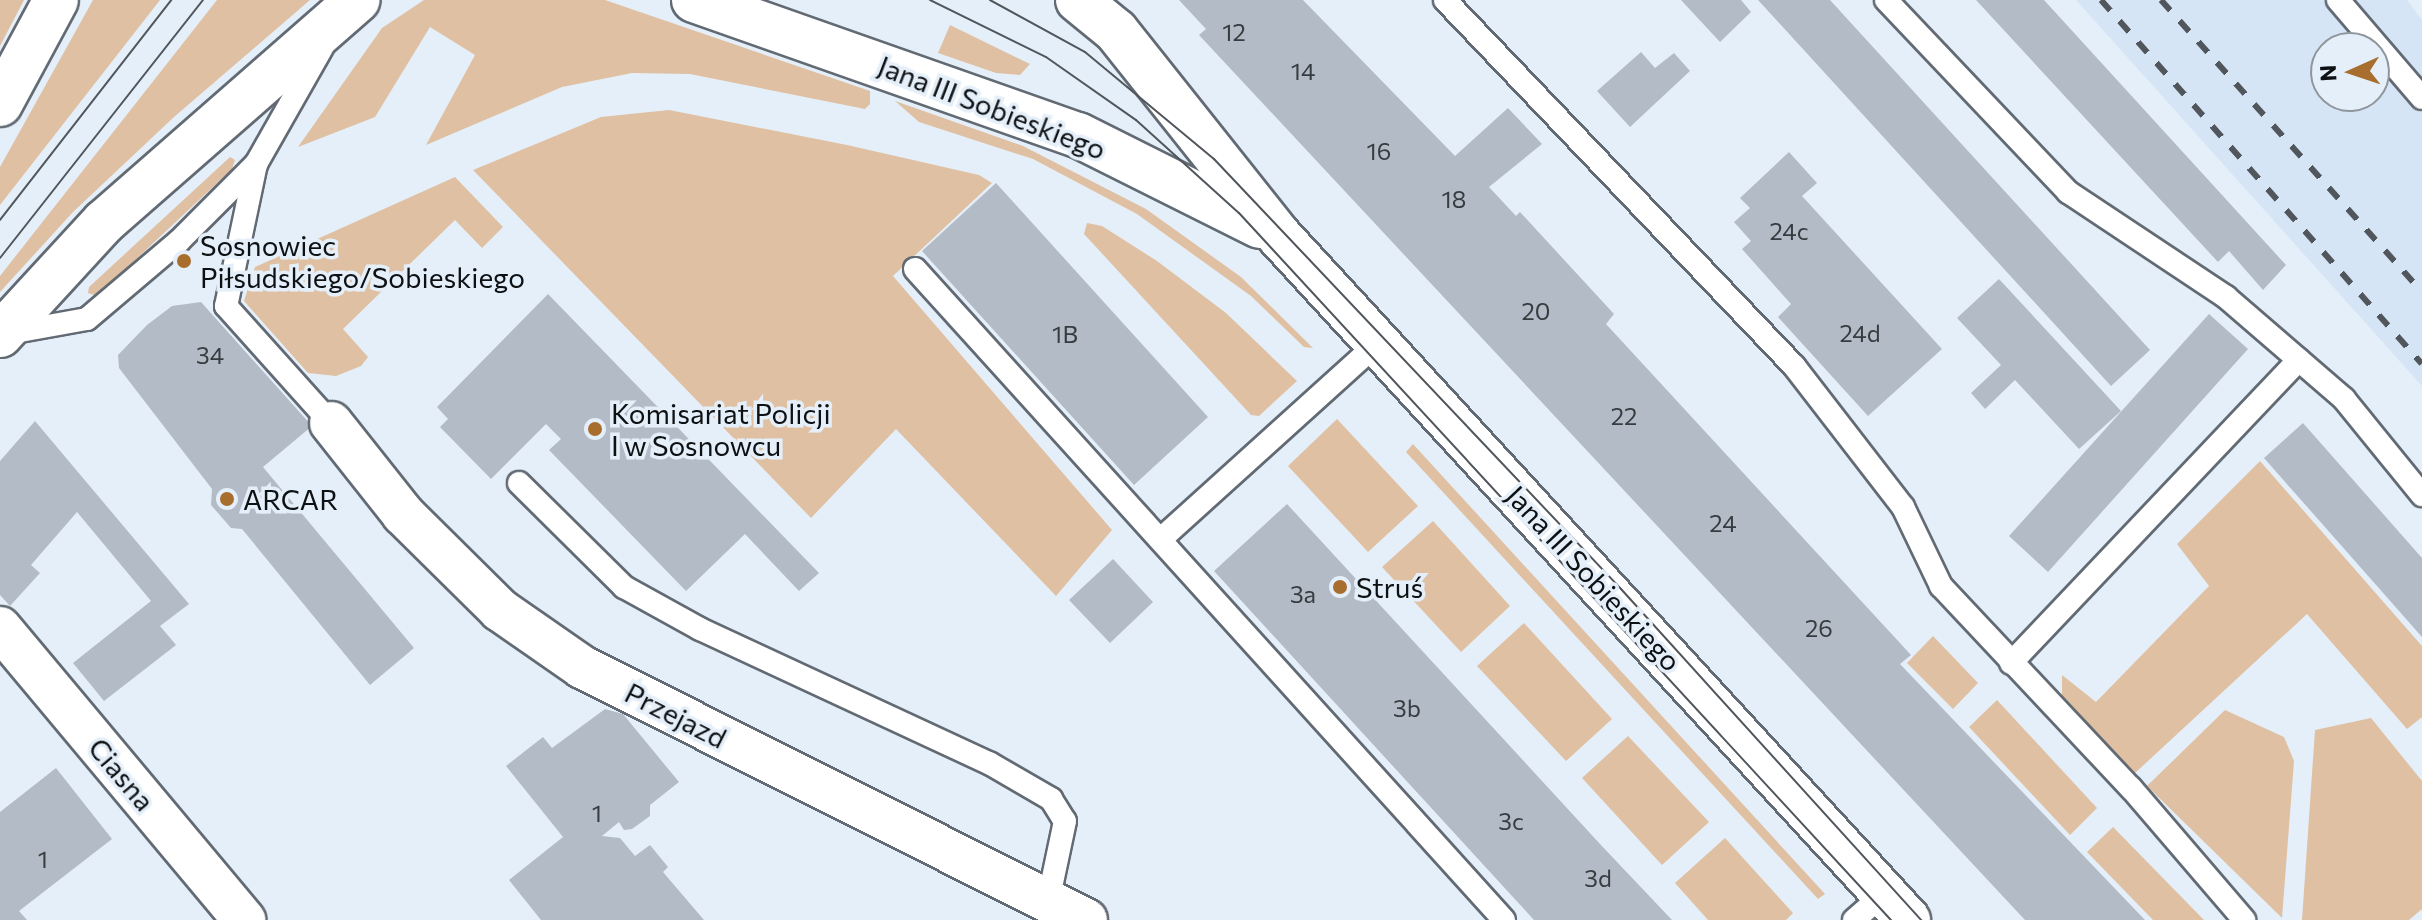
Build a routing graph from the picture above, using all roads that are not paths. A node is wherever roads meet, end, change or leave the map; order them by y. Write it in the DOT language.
graph roads {
  1 [pos="56,0"];
  2 [pos="694,0"];
  3 [pos="1078,0"];
  4 [pos="1445,0"];
  5 [pos="1886,0"];
  6 [pos="2338,0"];
  7 [pos="349,8"];
  8 [pos="2422,98"];
  9 [pos="0,104"];
  10 [pos="256,164"];
  11 [pos="1280,237"];
  12 [pos="915,269"];
  13 [pos="0,335"];
  14 [pos="1378,343"];
  15 [pos="2299,360"];
  16 [pos="331,423"];
  17 [pos="519,483"];
  18 [pos="2422,495"];
  19 [pos="1162,538"];
  20 [pos="0,628"];
  21 [pos="2011,663"];
  22 [pos="1048,902"];
  23 [pos="1882,911"];
  24 [pos="244,920"];
  25 [pos="1086,920"];
  26 [pos="1504,920"];
  27 [pos="2244,920"];
  1 -- 9 [label="street"];
  2 -- 11 [label="street, Jana III Sobieskiego"];
  3 -- 11 [label="street, Jana III Sobieskiego"];
  4 -- 21 [label="lane"];
  5 -- 15 [label="lane"];
  6 -- 8 [label="lane"];
  7 -- 10 [label="lane"];
  7 -- 13 [label="street"];
  10 -- 13 [label="lane"];
  10 -- 16 [label="lane"];
  11 -- 14 [label="street, Jana III Sobieskiego"];
  12 -- 19 [label="lane"];
  14 -- 19 [label="lane"];
  14 -- 23 [label="street, Jana III Sobieskiego"];
  15 -- 18 [label="lane"];
  15 -- 21 [label="lane"];
  16 -- 22 [label="street, Przejazd"];
  17 -- 22 [label="lane"];
  19 -- 26 [label="lane"];
  20 -- 24 [label="street, Ciasna"];
  21 -- 27 [label="lane"];
  22 -- 25 [label="street, Przejazd"];
}
